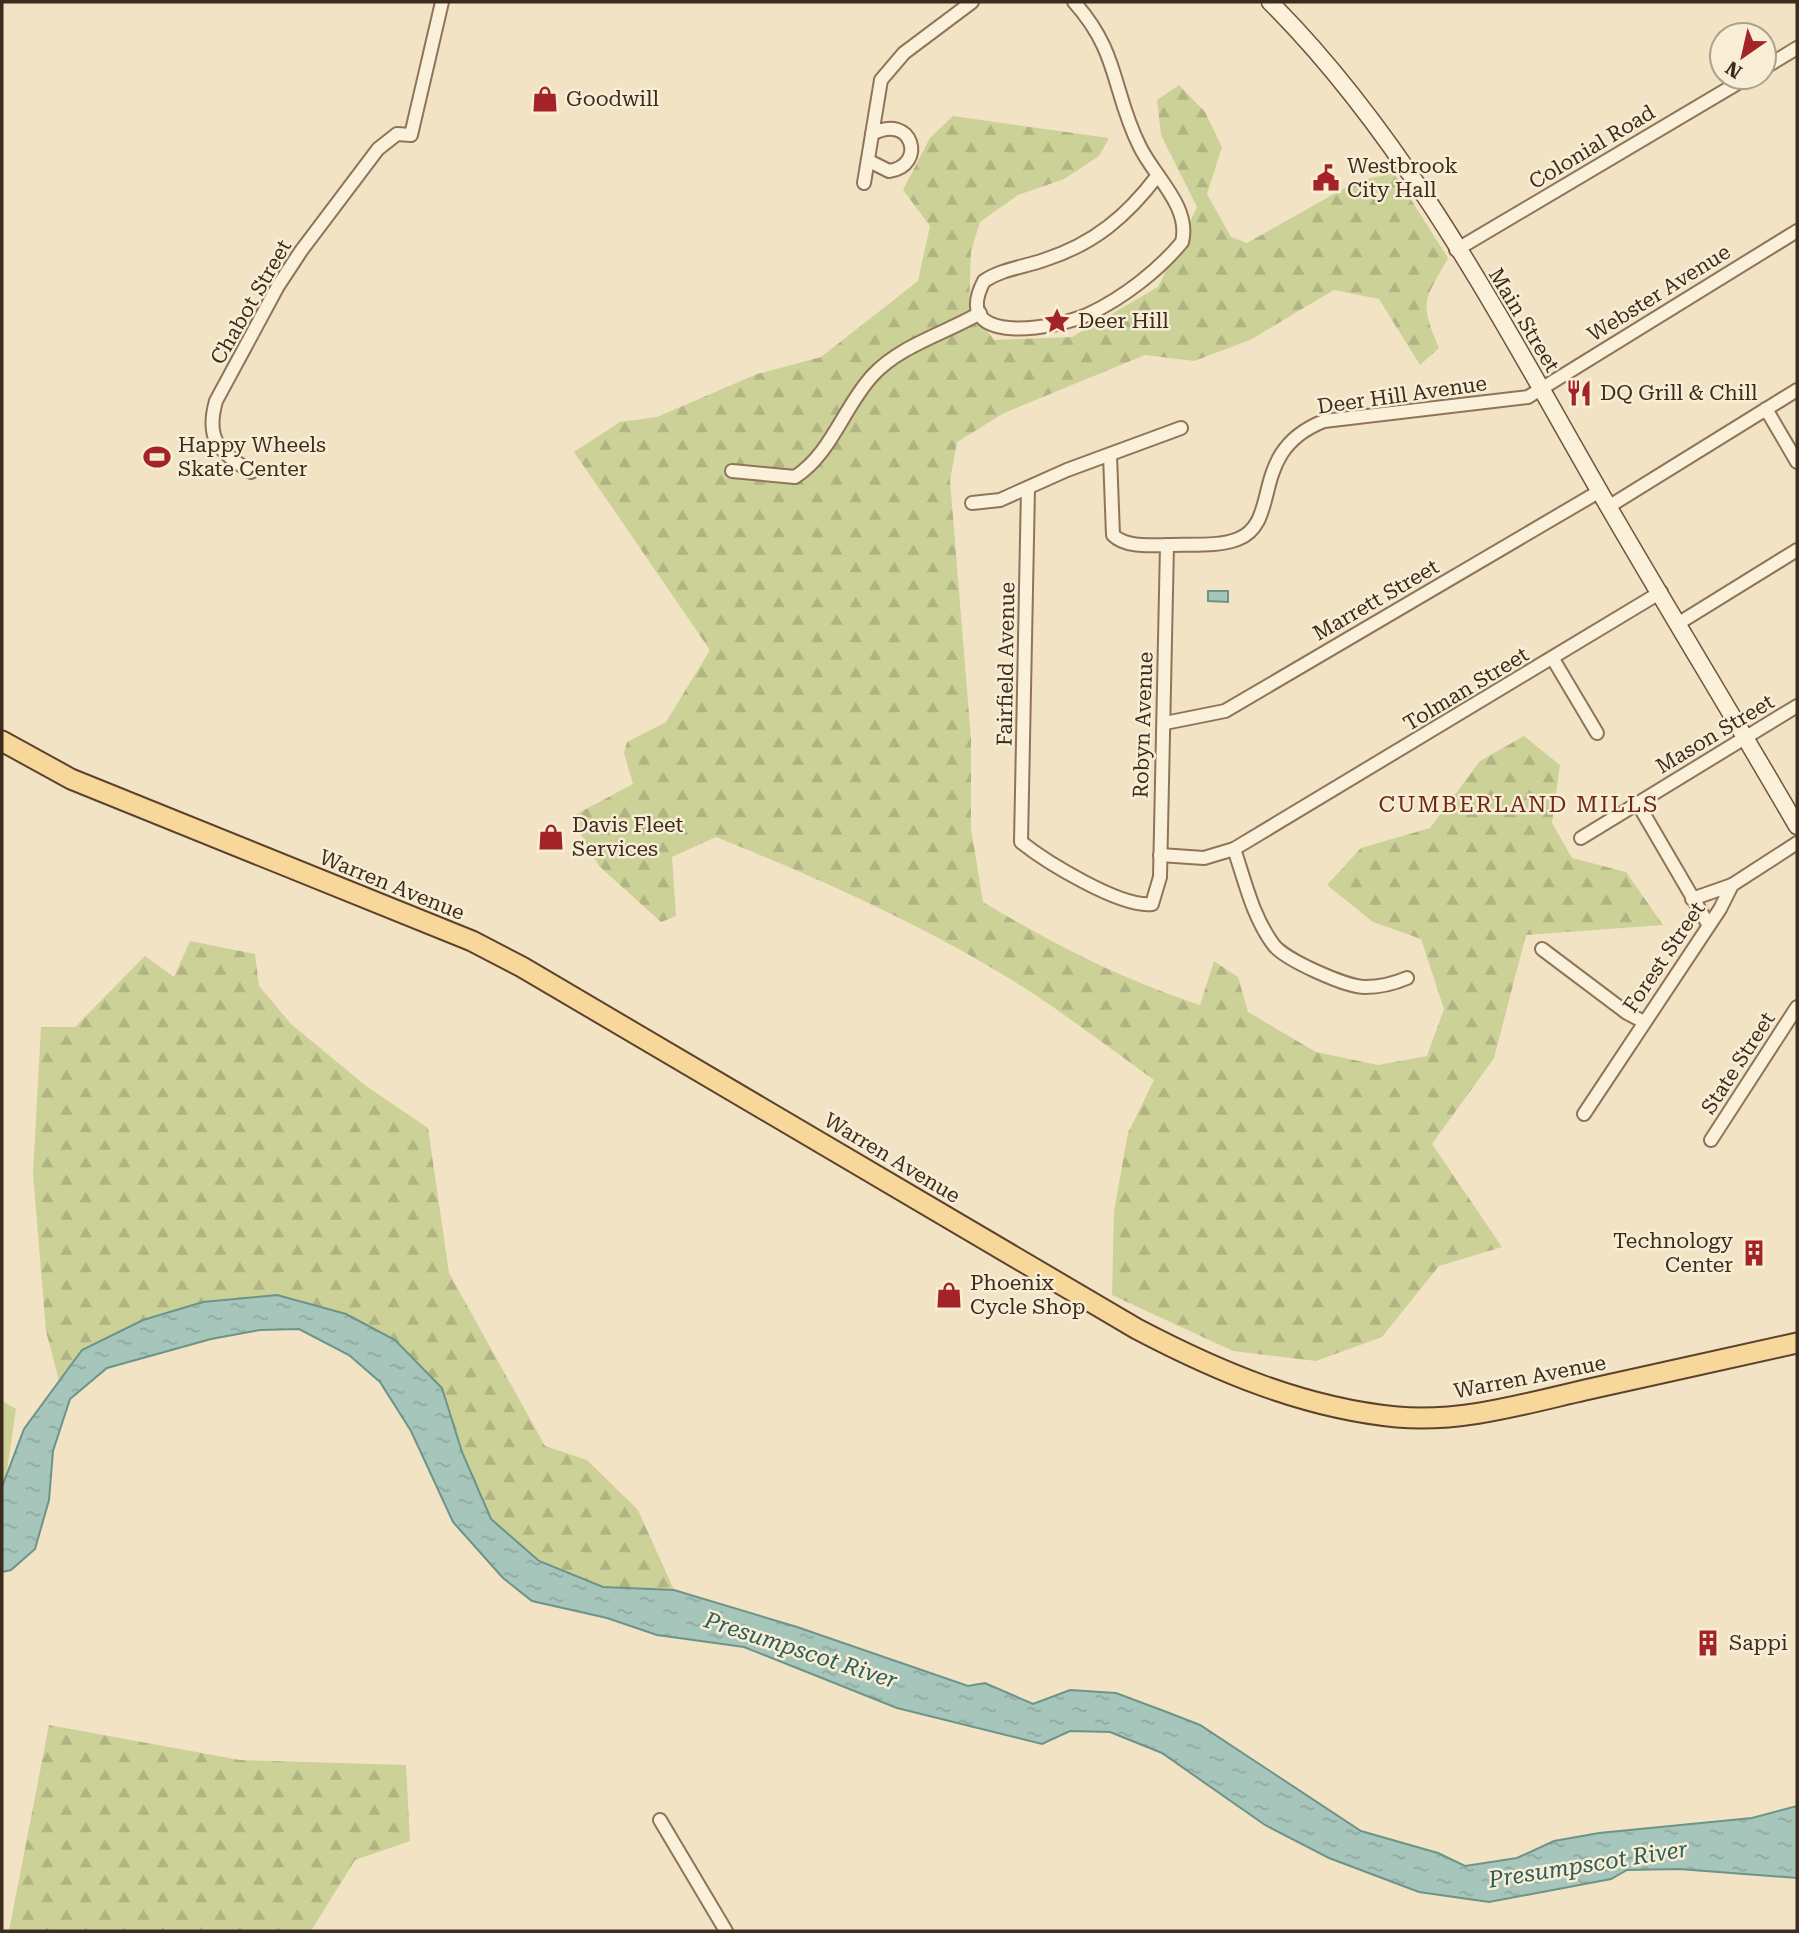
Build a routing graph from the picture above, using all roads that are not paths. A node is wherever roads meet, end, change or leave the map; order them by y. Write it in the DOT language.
graph roads {
  1 [pos="443,2"];
  2 [pos="972,2"];
  3 [pos="1074,2"];
  4 [pos="1270,2"];
  5 [pos="1797,48"];
  6 [pos="1778,60"];
  7 [pos="1724,91"];
  8 [pos="872,134"];
  9 [pos="869,161"];
  10 [pos="1158,175"];
  11 [pos="864,183"];
  12 [pos="1797,231"];
  13 [pos="1456,250"];
  14 [pos="980,313"];
  15 [pos="1541,388"];
  16 [pos="1797,390"];
  17 [pos="1766,408"];
  18 [pos="1181,428"];
  19 [pos="1110,455"];
  20 [pos="1797,462"];
  21 [pos="732,471"];
  22 [pos="251,472"];
  23 [pos="1028,488"];
  24 [pos="1600,491"];
  25 [pos="972,503"];
  26 [pos="1608,507"];
  27 [pos="1167,545"];
  28 [pos="1797,550"];
  29 [pos="1661,592"];
  30 [pos="1679,623"];
  31 [pos="1553,659"];
  32 [pos="1797,706"];
  33 [pos="1165,723"];
  34 [pos="1597,733"];
  35 [pos="1745,737"];
  36 [pos="2,741"];
  37 [pos="1638,804"];
  38 [pos="1797,825"];
  39 [pos="1581,838"];
  40 [pos="1797,844"];
  41 [pos="1234,849"];
  42 [pos="1160,855"];
  43 [pos="1732,885"];
  44 [pos="1692,899"];
  45 [pos="1152,904"];
  46 [pos="1708,924"];
  47 [pos="1542,949"];
  48 [pos="1407,978"];
  49 [pos="1797,1007"];
  50 [pos="1644,1022"];
  51 [pos="1584,1114"];
  52 [pos="1711,1140"];
  53 [pos="1797,1343"];
  54 [pos="660,1820"];
  55 [pos="726,1931"];
  1 -- 22 [label="street, Chabot Street"];
  2 -- 8 [label="street"];
  3 -- 10 [label="street"];
  4 -- 13 [label="main road, Main Street"];
  5 -- 6 [label="street"];
  7 -- 13 [label="street, Colonial Road"];
  8 -- 9 [label="street"];
  8 -- 9 [label="street"];
  9 -- 11 [label="street"];
  10 -- 14 [label="street"];
  10 -- 14 [label="street"];
  12 -- 15 [label="street, Webster Avenue"];
  13 -- 15 [label="main road, Main Street"];
  14 -- 21 [label="street"];
  15 -- 24 [label="main road, Main Street"];
  15 -- 27 [label="street, Deer Hill Avenue"];
  16 -- 17 [label="street"];
  17 -- 20 [label="street"];
  17 -- 26 [label="street"];
  18 -- 19 [label="street"];
  19 -- 23 [label="street"];
  19 -- 27 [label="street, Deer Hill Avenue"];
  23 -- 25 [label="street"];
  23 -- 45 [label="street, Fairfield Avenue"];
  24 -- 26 [label="main road, Main Street"];
  24 -- 33 [label="street, Marrett Street"];
  26 -- 29 [label="main road, Main Street"];
  27 -- 33 [label="street, Robyn Avenue"];
  28 -- 30 [label="street"];
  29 -- 30 [label="main road, Main Street"];
  29 -- 31 [label="street, Tolman Street"];
  30 -- 35 [label="main road, Main Street"];
  31 -- 34 [label="street"];
  31 -- 41 [label="street, Tolman Street"];
  32 -- 35 [label="street, Mason Street"];
  33 -- 42 [label="street, Robyn Avenue"];
  35 -- 37 [label="street, Mason Street"];
  35 -- 38 [label="main road, Main Street"];
  36 -- 53 [label="main road, Warren Avenue"];
  37 -- 39 [label="street, Mason Street"];
  37 -- 44 [label="street"];
  40 -- 43 [label="street, Forest Street"];
  41 -- 42 [label="street, Tolman Street"];
  41 -- 48 [label="street"];
  42 -- 45 [label="street, Robyn Avenue"];
  43 -- 44 [label="street"];
  43 -- 46 [label="street, Forest Street"];
  44 -- 46 [label="street"];
  46 -- 50 [label="street, Forest Street"];
  47 -- 50 [label="street"];
  49 -- 52 [label="street, State Street"];
  50 -- 51 [label="street, Forest Street"];
  54 -- 55 [label="street"];
}
